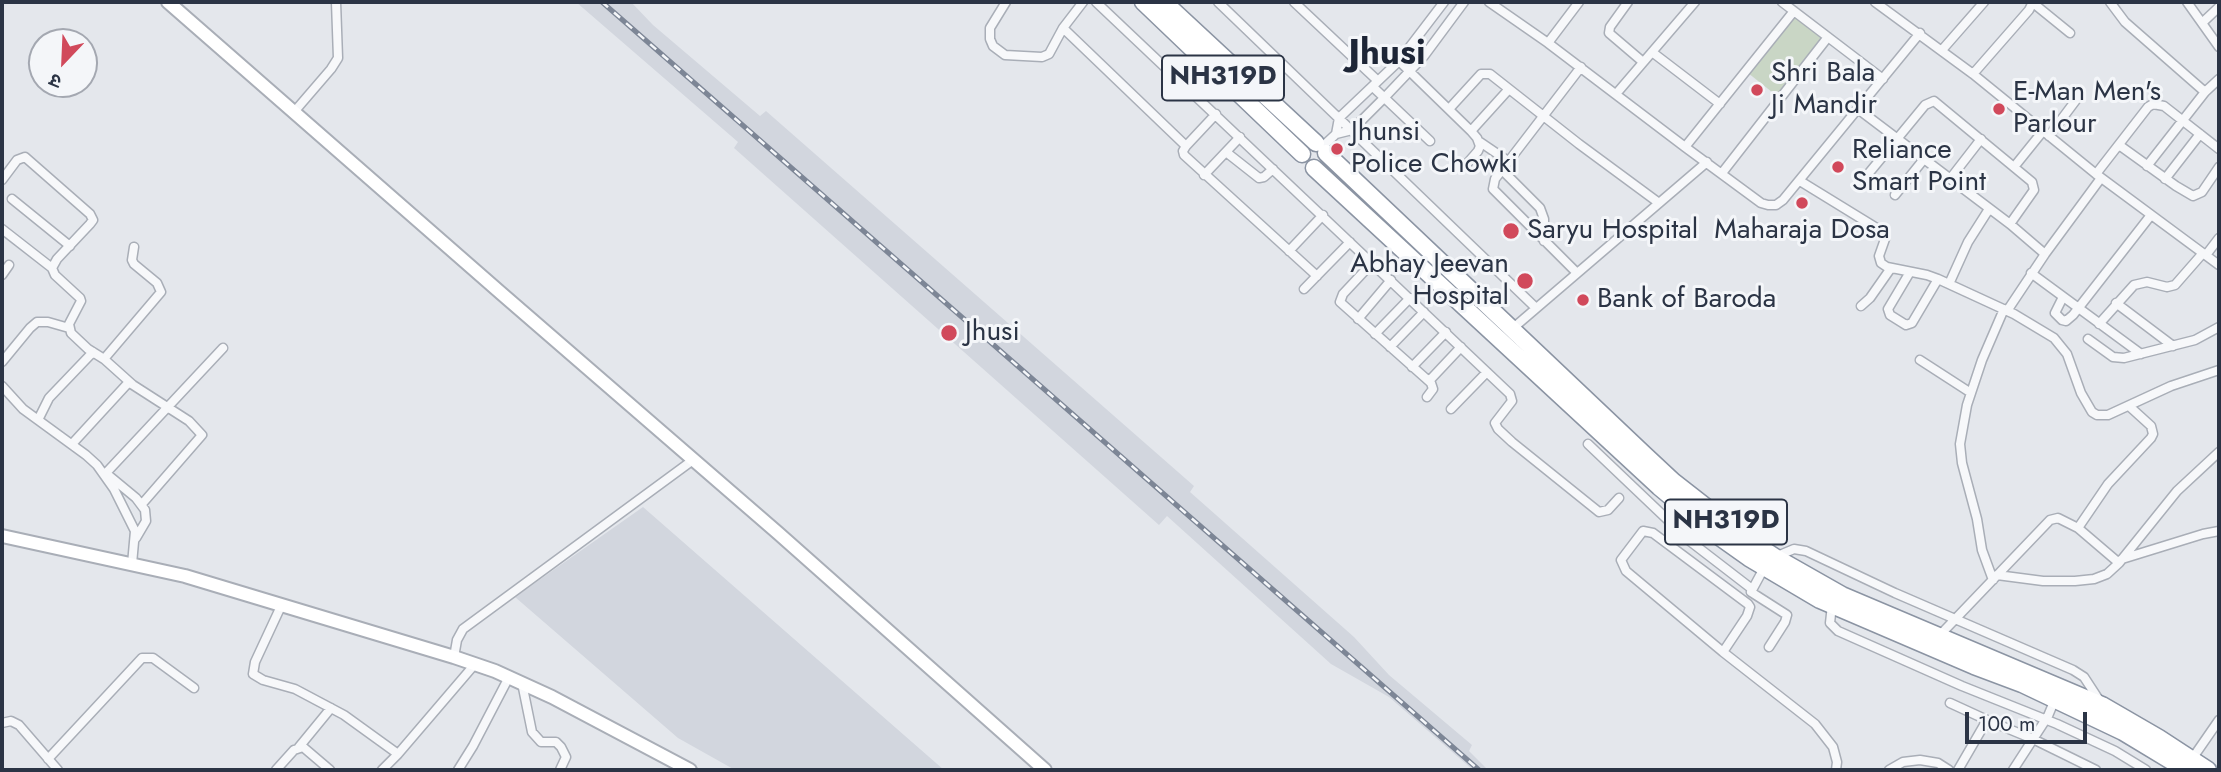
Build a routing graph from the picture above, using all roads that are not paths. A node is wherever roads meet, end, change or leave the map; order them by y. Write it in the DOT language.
graph roads {
  1 [pos="168,2"];
  2 [pos="336,2"];
  3 [pos="1006,2"];
  4 [pos="1083,2"];
  5 [pos="1096,2"];
  6 [pos="1143,2"];
  7 [pos="1217,2"];
  8 [pos="1294,2"];
  9 [pos="1444,2"];
  10 [pos="1464,2"];
  11 [pos="1489,2"];
  12 [pos="1579,2"];
  13 [pos="1628,2"];
  14 [pos="1695,2"];
  15 [pos="1782,2"];
  16 [pos="1875,2"];
  17 [pos="1984,2"];
  18 [pos="2033,2"];
  19 [pos="2110,2"];
  20 [pos="2187,2"];
  21 [pos="1174,5"];
  22 [pos="2219,7"];
  23 [pos="1794,11"];
  24 [pos="2203,23"];
  25 [pos="1063,28"];
  26 [pos="1920,33"];
  27 [pos="2070,33"];
  28 [pos="1828,37"];
  29 [pos="1548,43"];
  30 [pos="2219,47"];
  31 [pos="1942,50"];
  32 [pos="1652,52"];
  33 [pos="1399,61"];
  34 [pos="1643,62"];
  35 [pos="1581,67"];
  36 [pos="1410,71"];
  37 [pos="1973,74"];
  38 [pos="1883,79"];
  39 [pos="2219,79"];
  40 [pos="1376,84"];
  41 [pos="1509,89"];
  42 [pos="2205,92"];
  43 [pos="1616,94"];
  44 [pos="2079,96"];
  45 [pos="1385,97"];
  46 [pos="1720,104"];
  47 [pos="1449,109"];
  48 [pos="1858,109"];
  49 [pos="294,112"];
  50 [pos="1216,114"];
  51 [pos="1543,116"];
  52 [pos="1339,118"];
  53 [pos="2182,120"];
  54 [pos="1352,130"];
  55 [pos="1471,131"];
  56 [pos="2046,133"];
  57 [pos="1336,134"];
  58 [pos="2200,134"];
  59 [pos="1240,137"];
  60 [pos="1896,138"];
  61 [pos="1981,139"];
  62 [pos="1430,141"];
  63 [pos="1480,142"];
  64 [pos="2119,145"];
  65 [pos="1186,146"];
  66 [pos="1322,148"];
  67 [pos="1685,148"];
  68 [pos="2219,149"];
  69 [pos="1226,152"];
  70 [pos="1302,154"];
  71 [pos="1924,159"];
  72 [pos="1508,161"];
  73 [pos="1707,162"];
  74 [pos="2147,166"];
  75 [pos="1464,167"];
  76 [pos="2014,167"];
  77 [pos="2219,167"];
  78 [pos="1314,168"];
  79 [pos="1273,169"];
  80 [pos="1502,170"];
  81 [pos="1722,173"];
  82 [pos="1205,176"];
  83 [pos="2099,176"];
  84 [pos="1864,178"];
  85 [pos="1950,179"];
  86 [pos="2165,179"];
  87 [pos="2,180"];
  88 [pos="1800,181"];
  89 [pos="1895,195"];
  90 [pos="12,199"];
  91 [pos="1659,204"];
  92 [pos="1989,209"];
  93 [pos="1323,215"];
  94 [pos="2151,215"];
  95 [pos="2010,224"];
  96 [pos="2,229"];
  97 [pos="2219,238"];
  98 [pos="1544,241"];
  99 [pos="1350,242"];
  100 [pos="70,246"];
  101 [pos="134,247"];
  102 [pos="1289,251"];
  103 [pos="2045,254"];
  104 [pos="2205,254"];
  105 [pos="1373,262"];
  106 [pos="9,265"];
  107 [pos="2219,265"];
  108 [pos="52,268"];
  109 [pos="1891,268"];
  110 [pos="1910,272"];
  111 [pos="1577,273"];
  112 [pos="2031,273"];
  113 [pos="2,275"];
  114 [pos="1317,276"];
  115 [pos="1938,279"];
  116 [pos="1391,280"];
  117 [pos="1949,284"];
  118 [pos="1304,289"];
  119 [pos="2063,297"];
  120 [pos="1410,298"];
  121 [pos="2116,303"];
  122 [pos="1861,306"];
  123 [pos="1536,308"];
  124 [pos="2078,308"];
  125 [pos="2006,310"];
  126 [pos="1424,312"];
  127 [pos="1358,318"];
  128 [pos="2099,324"];
  129 [pos="2219,327"];
  130 [pos="69,328"];
  131 [pos="1513,329"];
  132 [pos="1446,332"];
  133 [pos="1375,334"];
  134 [pos="2088,339"];
  135 [pos="2172,346"];
  136 [pos="1390,347"];
  137 [pos="1461,347"];
  138 [pos="223,348"];
  139 [pos="93,352"];
  140 [pos="2141,354"];
  141 [pos="104,359"];
  142 [pos="1920,360"];
  143 [pos="2,362"];
  144 [pos="1412,367"];
  145 [pos="2219,370"];
  146 [pos="1488,372"];
  147 [pos="1429,381"];
  148 [pos="129,382"];
  149 [pos="2,386"];
  150 [pos="1971,394"];
  151 [pos="1427,397"];
  152 [pos="2129,406"];
  153 [pos="167,408"];
  154 [pos="1451,409"];
  155 [pos="38,420"];
  156 [pos="72,444"];
  157 [pos="1588,444"];
  158 [pos="2219,452"];
  159 [pos="693,460"];
  160 [pos="97,465"];
  161 [pos="106,473"];
  162 [pos="1619,498"];
  163 [pos="142,504"];
  164 [pos="2078,528"];
  165 [pos="2219,531"];
  166 [pos="2,536"];
  167 [pos="136,538"];
  168 [pos="2121,561"];
  169 [pos="132,564"];
  170 [pos="1767,567"];
  171 [pos="1995,578"];
  172 [pos="1752,589"];
  173 [pos="1745,601"];
  174 [pos="282,604"];
  175 [pos="1831,614"];
  176 [pos="1956,618"];
  177 [pos="1939,636"];
  178 [pos="1769,647"];
  179 [pos="1723,652"];
  180 [pos="454,657"];
  181 [pos="475,664"];
  182 [pos="509,677"];
  183 [pos="522,683"];
  184 [pos="194,688"];
  185 [pos="1950,703"];
  186 [pos="2102,705"];
  187 [pos="331,708"];
  188 [pos="2050,710"];
  189 [pos="1987,720"];
  190 [pos="2219,720"];
  191 [pos="2,723"];
  192 [pos="2034,739"];
  193 [pos="299,747"];
  194 [pos="398,754"];
  195 [pos="53,764"];
  196 [pos="2189,764"];
  197 [pos="45,770"];
  198 [pos="276,770"];
  199 [pos="330,770"];
  200 [pos="382,770"];
  201 [pos="458,770"];
  202 [pos="560,770"];
  203 [pos="690,770"];
  204 [pos="1045,770"];
  205 [pos="1836,770"];
  206 [pos="1889,770"];
  207 [pos="1949,770"];
  208 [pos="1958,770"];
  209 [pos="2012,770"];
  210 [pos="2096,770"];
  211 [pos="2146,770"];
  212 [pos="2208,770"];
  1 -- 49 [label="street"];
  2 -- 49 [label="street"];
  3 -- 25 [label="street"];
  4 -- 25 [label="street"];
  5 -- 50 [label="street"];
  6 -- 70 [label="highway, NH319D"];
  7 -- 52 [label="street"];
  8 -- 40 [label="street"];
  9 -- 33 [label="street"];
  10 -- 36 [label="street"];
  11 -- 29 [label="street"];
  12 -- 29 [label="street"];
  13 -- 34 [label="street"];
  14 -- 32 [label="street"];
  15 -- 23 [label="street"];
  16 -- 26 [label="street"];
  17 -- 31 [label="street"];
  18 -- 27 [label="street"];
  18 -- 37 [label="street"];
  19 -- 42 [label="street"];
  20 -- 24 [label="street"];
  21 -- 66 [label="highway, NH319D"];
  22 -- 24 [label="street"];
  23 -- 28 [label="street"];
  23 -- 46 [label="street"];
  24 -- 30 [label="street"];
  25 -- 65 [label="street"];
  26 -- 31 [label="street"];
  26 -- 38 [label="street"];
  28 -- 38 [label="street"];
  28 -- 81 [label="street"];
  29 -- 35 [label="street"];
  31 -- 37 [label="street"];
  32 -- 34 [label="street"];
  32 -- 46 [label="street"];
  33 -- 36 [label="street"];
  33 -- 40 [label="street"];
  34 -- 43 [label="street"];
  35 -- 43 [label="street"];
  35 -- 51 [label="street"];
  36 -- 45 [label="street"];
  36 -- 47 [label="street"];
  37 -- 56 [label="street"];
  38 -- 48 [label="street"];
  39 -- 42 [label="street"];
  40 -- 45 [label="street"];
  40 -- 52 [label="street"];
  41 -- 47 [label="street"];
  41 -- 51 [label="street"];
  41 -- 55 [label="street"];
  42 -- 53 [label="street"];
  43 -- 67 [label="street"];
  44 -- 56 [label="street"];
  45 -- 54 [label="street"];
  45 -- 62 [label="street"];
  46 -- 67 [label="street"];
  47 -- 55 [label="street"];
  48 -- 60 [label="street"];
  48 -- 88 [label="street"];
  49 -- 159 [label="street"];
  50 -- 59 [label="street"];
  50 -- 65 [label="street"];
  51 -- 72 [label="street"];
  51 -- 91 [label="street"];
  52 -- 54 [label="street"];
  52 -- 57 [label="street"];
  53 -- 58 [label="street"];
  53 -- 64 [label="street"];
  53 -- 74 [label="street"];
  54 -- 57 [label="street"];
  54 -- 123 [label="street"];
  55 -- 63 [label="street"];
  56 -- 76 [label="street"];
  56 -- 83 [label="street"];
  57 -- 66 [label="street"];
  58 -- 68 [label="street"];
  58 -- 86 [label="street"];
  59 -- 69 [label="street"];
  59 -- 79 [label="street"];
  60 -- 61 [label="street"];
  60 -- 71 [label="street"];
  60 -- 84 [label="street"];
  61 -- 76 [label="street"];
  61 -- 85 [label="street"];
  63 -- 72 [label="street"];
  63 -- 75 [label="street"];
  64 -- 74 [label="street"];
  64 -- 83 [label="street"];
  65 -- 82 [label="street"];
  66 -- 70 [label="highway"];
  66 -- 78 [label="highway"];
  66 -- 131 [label="highway, NH319D"];
  67 -- 73 [label="street"];
  69 -- 79 [label="street"];
  69 -- 82 [label="street"];
  70 -- 78 [label="highway"];
  71 -- 85 [label="street"];
  71 -- 89 [label="street"];
  72 -- 80 [label="street"];
  73 -- 81 [label="street"];
  73 -- 91 [label="street"];
  74 -- 86 [label="street"];
  76 -- 95 [label="street"];
  77 -- 86 [label="street"];
  78 -- 170 [label="highway"];
  79 -- 93 [label="street"];
  80 -- 98 [label="street"];
  80 -- 98 [label="street"];
  81 -- 88 [label="street"];
  82 -- 102 [label="street"];
  83 -- 94 [label="street"];
  83 -- 103 [label="street"];
  85 -- 92 [label="street"];
  87 -- 100 [label="street"];
  88 -- 109 [label="street"];
  90 -- 100 [label="street"];
  91 -- 111 [label="street"];
  92 -- 95 [label="street"];
  92 -- 117 [label="street"];
  93 -- 99 [label="street"];
  93 -- 102 [label="street"];
  94 -- 104 [label="street"];
  94 -- 124 [label="street"];
  95 -- 103 [label="street"];
  96 -- 108 [label="street"];
  97 -- 104 [label="street"];
  98 -- 111 [label="street"];
  99 -- 105 [label="street"];
  99 -- 114 [label="street"];
  100 -- 108 [label="street"];
  101 -- 141 [label="street"];
  102 -- 114 [label="street"];
  103 -- 112 [label="street"];
  104 -- 107 [label="street"];
  104 -- 121 [label="street"];
  105 -- 116 [label="street"];
  105 -- 127 [label="street"];
  106 -- 113 [label="street"];
  108 -- 130 [label="street"];
  109 -- 110 [label="street"];
  109 -- 122 [label="street"];
  110 -- 115 [label="street"];
  110 -- 115 [label="street"];
  111 -- 123 [label="street"];
  112 -- 119 [label="street"];
  112 -- 125 [label="street"];
  114 -- 118 [label="street"];
  115 -- 117 [label="street"];
  116 -- 120 [label="street"];
  116 -- 127 [label="street"];
  117 -- 125 [label="street"];
  119 -- 124 [label="street"];
  119 -- 124 [label="street"];
  120 -- 126 [label="street"];
  120 -- 133 [label="street"];
  121 -- 128 [label="street"];
  121 -- 135 [label="street"];
  123 -- 131 [label="street"];
  124 -- 128 [label="street"];
  125 -- 150 [label="street"];
  125 -- 152 [label="street"];
  126 -- 132 [label="street"];
  126 -- 136 [label="street"];
  127 -- 133 [label="street"];
  128 -- 140 [label="street"];
  129 -- 135 [label="street"];
  130 -- 139 [label="street"];
  130 -- 143 [label="street"];
  131 -- 170 [label="highway, NH319D"];
  132 -- 137 [label="street"];
  132 -- 144 [label="street"];
  133 -- 136 [label="street"];
  134 -- 140 [label="street"];
  135 -- 140 [label="street"];
  136 -- 144 [label="street"];
  137 -- 146 [label="street"];
  137 -- 147 [label="street"];
  138 -- 153 [label="street"];
  139 -- 141 [label="street"];
  139 -- 155 [label="street"];
  141 -- 148 [label="street"];
  142 -- 150 [label="street"];
  144 -- 147 [label="street"];
  145 -- 152 [label="street"];
  146 -- 154 [label="street"];
  146 -- 162 [label="street"];
  147 -- 151 [label="street"];
  148 -- 153 [label="street"];
  148 -- 156 [label="street"];
  149 -- 155 [label="street"];
  150 -- 171 [label="street"];
  152 -- 164 [label="street"];
  153 -- 161 [label="street"];
  153 -- 163 [label="street"];
  155 -- 156 [label="street"];
  156 -- 160 [label="street"];
  157 -- 172 [label="street"];
  158 -- 168 [label="street"];
  159 -- 180 [label="street"];
  159 -- 204 [label="street"];
  160 -- 161 [label="street"];
  160 -- 167 [label="street"];
  161 -- 163 [label="street"];
  163 -- 167 [label="street"];
  164 -- 168 [label="street"];
  164 -- 171 [label="street"];
  165 -- 168 [label="street"];
  166 -- 169 [label="street"];
  167 -- 169 [label="street"];
  168 -- 171 [label="street"];
  169 -- 174 [label="street"];
  170 -- 172 [label="street"];
  170 -- 175 [label="highway"];
  170 -- 176 [label="street"];
  170 -- 177 [label="highway, NH319D"];
  171 -- 176 [label="street"];
  172 -- 173 [label="street"];
  172 -- 178 [label="street"];
  173 -- 179 [label="street"];
  173 -- 179 [label="street"];
  174 -- 180 [label="street"];
  174 -- 187 [label="street"];
  175 -- 188 [label="highway"];
  175 -- 188 [label="street"];
  176 -- 177 [label="street"];
  176 -- 186 [label="street"];
  177 -- 186 [label="highway, NH319D"];
  179 -- 205 [label="street"];
  180 -- 181 [label="street"];
  181 -- 182 [label="street"];
  181 -- 194 [label="street"];
  182 -- 183 [label="street"];
  182 -- 201 [label="street"];
  183 -- 202 [label="street"];
  183 -- 203 [label="street"];
  184 -- 195 [label="street"];
  185 -- 189 [label="street"];
  186 -- 196 [label="highway, NH319D"];
  187 -- 193 [label="street"];
  187 -- 194 [label="street"];
  188 -- 192 [label="street"];
  188 -- 196 [label="highway"];
  188 -- 211 [label="street"];
  189 -- 192 [label="street"];
  189 -- 208 [label="street"];
  190 -- 196 [label="street"];
  191 -- 195 [label="street"];
  192 -- 209 [label="street"];
  192 -- 210 [label="street"];
  193 -- 198 [label="street"];
  193 -- 199 [label="street"];
  194 -- 200 [label="street"];
  195 -- 197 [label="street"];
  196 -- 212 [label="highway, NH319D"];
  206 -- 207 [label="street"];
}
